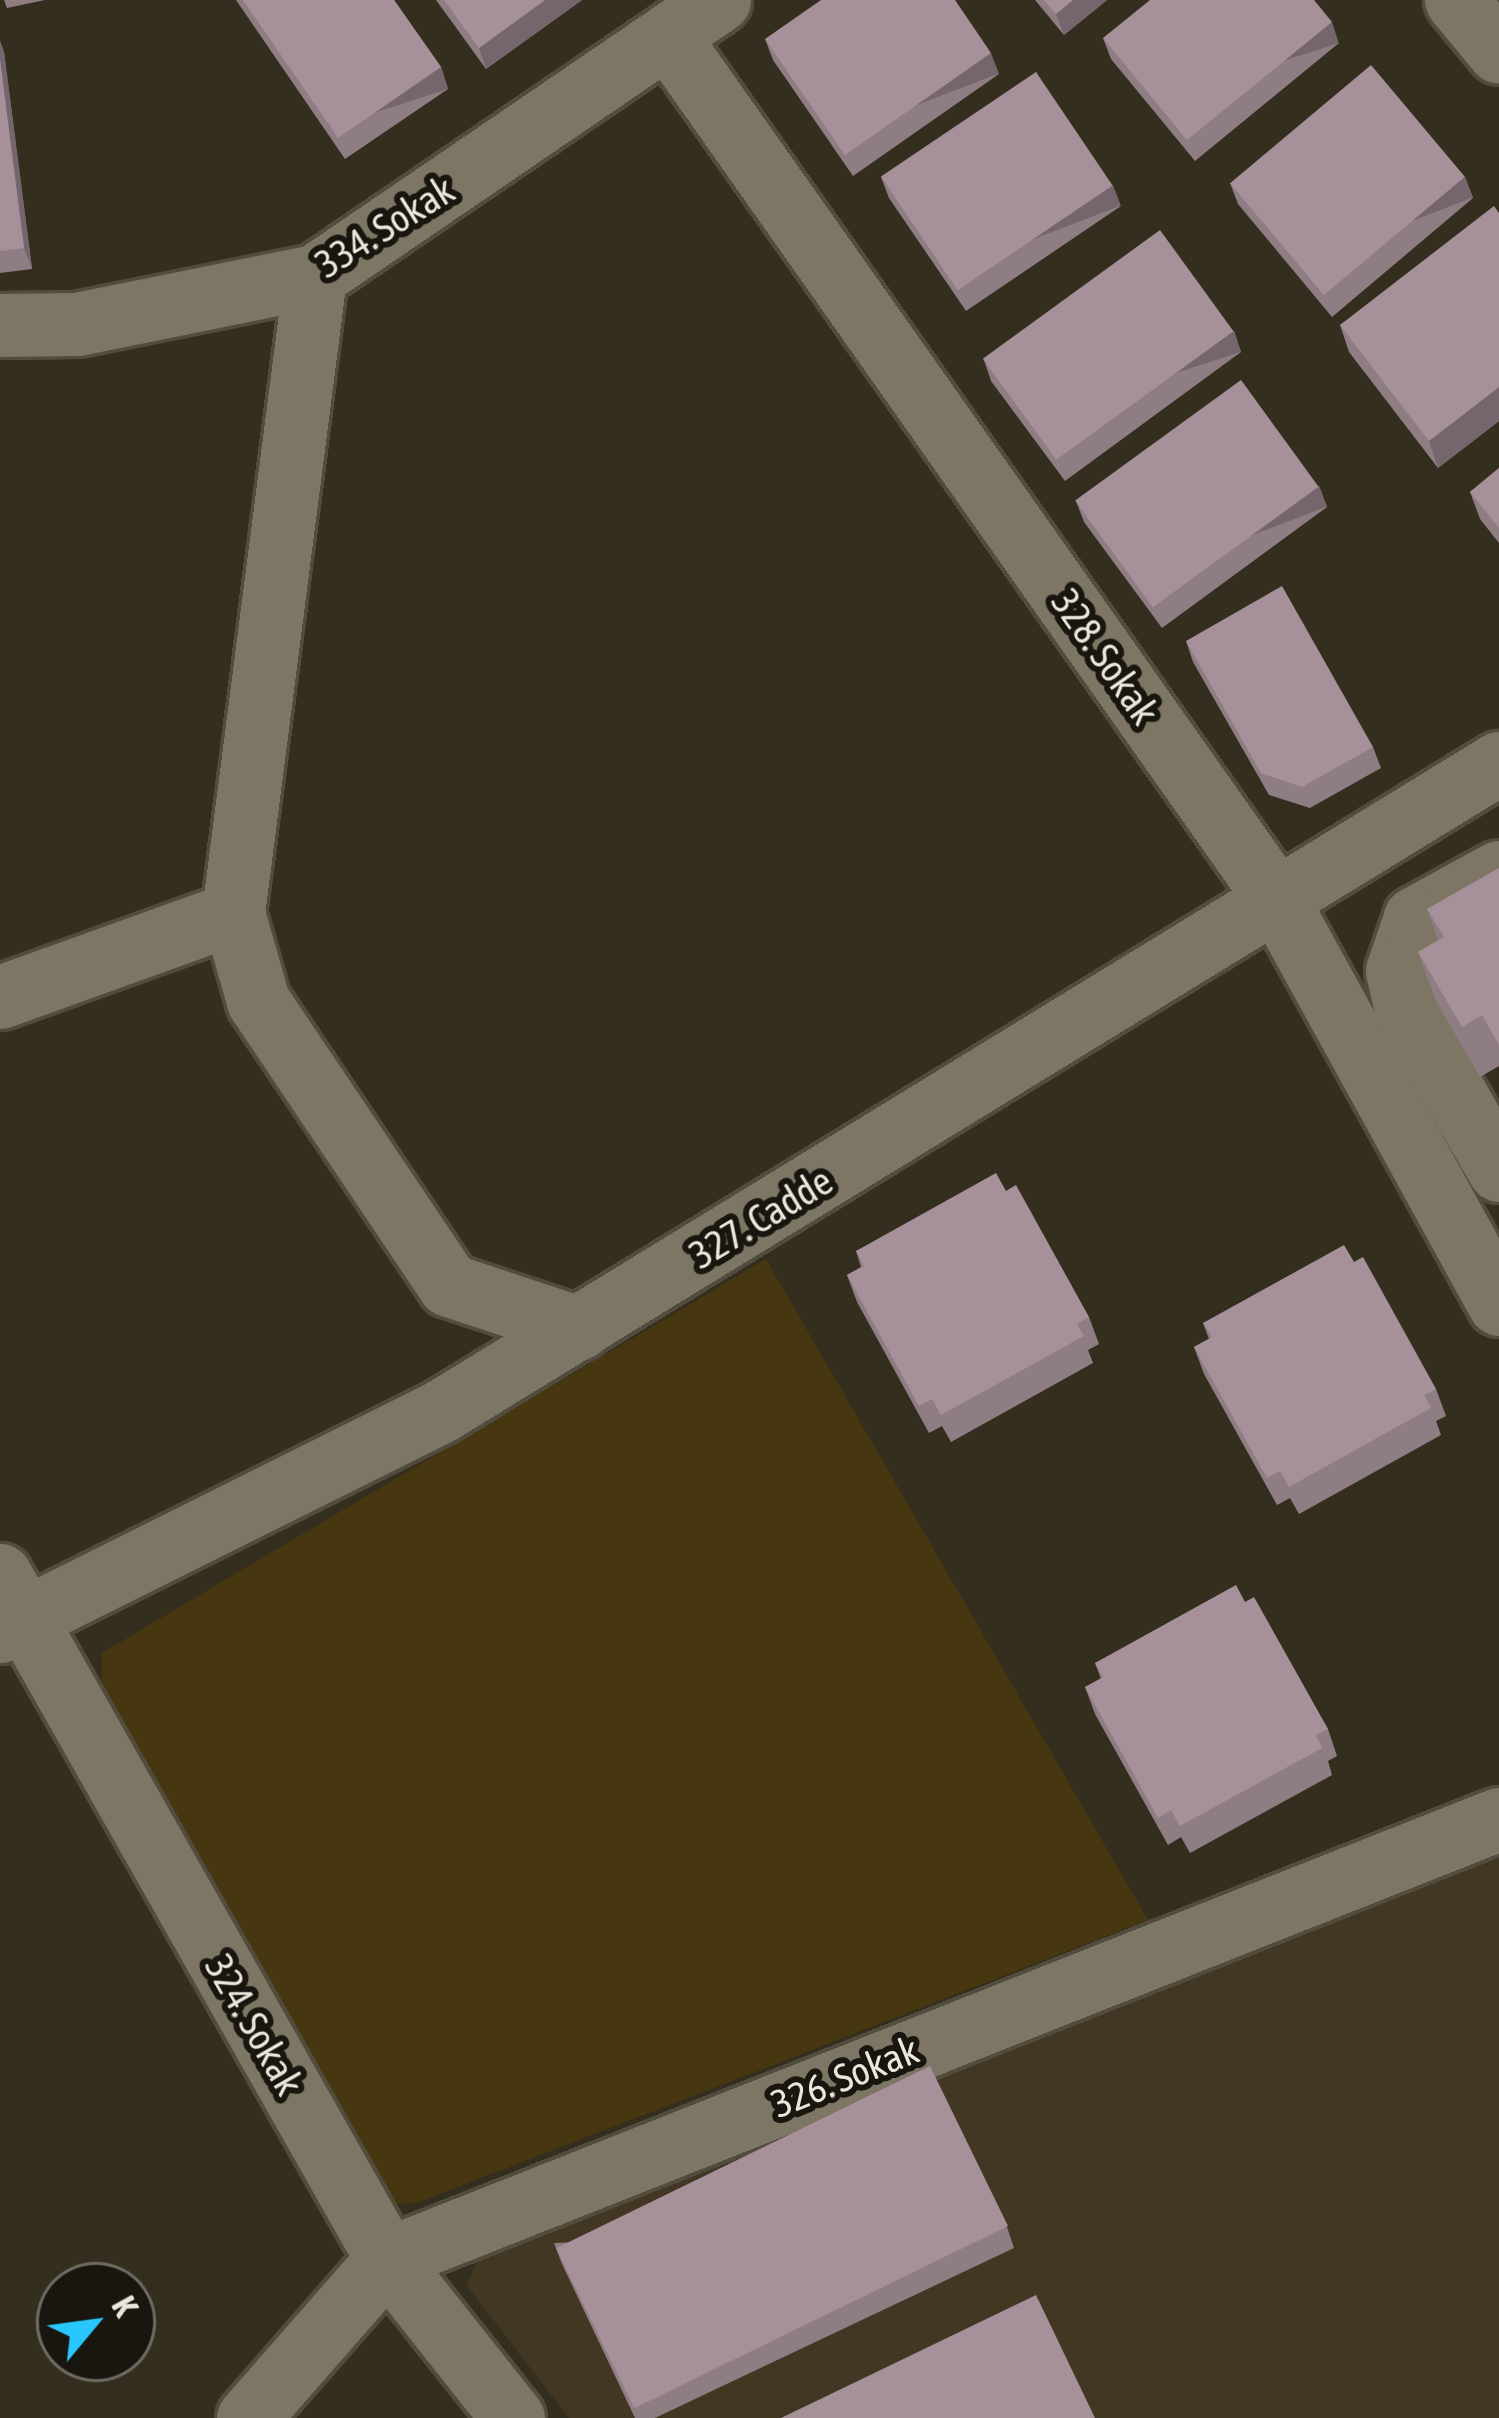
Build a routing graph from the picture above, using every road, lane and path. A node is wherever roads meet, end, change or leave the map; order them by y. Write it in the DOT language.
graph roads {
  1 [pos="719,0"];
  2 [pos="1456,0"];
  3 [pos="668,37"];
  4 [pos="1499,52"];
  5 [pos="315,276"];
  6 [pos="0,325"];
  7 [pos="1499,763"];
  8 [pos="1499,872"];
  9 [pos="1276,900"];
  10 [pos="233,913"];
  11 [pos="0,997"];
  12 [pos="1496,1157"];
  13 [pos="1499,1304"];
  14 [pos="579,1328"];
  15 [pos="7,1607"];
  16 [pos="1499,1819"];
  17 [pos="387,2259"];
  18 [pos="248,2418"];
  19 [pos="513,2418"];
  1 -- 3 [label="street, 334. Sokak"];
  2 -- 4 [label="street"];
  3 -- 5 [label="street, 334. Sokak"];
  3 -- 9 [label="street, 328. Sokak"];
  5 -- 6 [label="street, 334. Sokak"];
  5 -- 10 [label="street"];
  7 -- 9 [label="street, 327. Cadde"];
  8 -- 12 [label="street"];
  9 -- 13 [label="street, 328. Sokak"];
  9 -- 14 [label="street, 327. Cadde"];
  10 -- 11 [label="street"];
  10 -- 14 [label="street"];
  14 -- 15 [label="street, 327. Cadde"];
  15 -- 17 [label="street, 324. Sokak"];
  16 -- 17 [label="street, 326. Sokak"];
  17 -- 18 [label="street, 326. Sokak"];
  17 -- 19 [label="street, 324. Sokak"];
}
